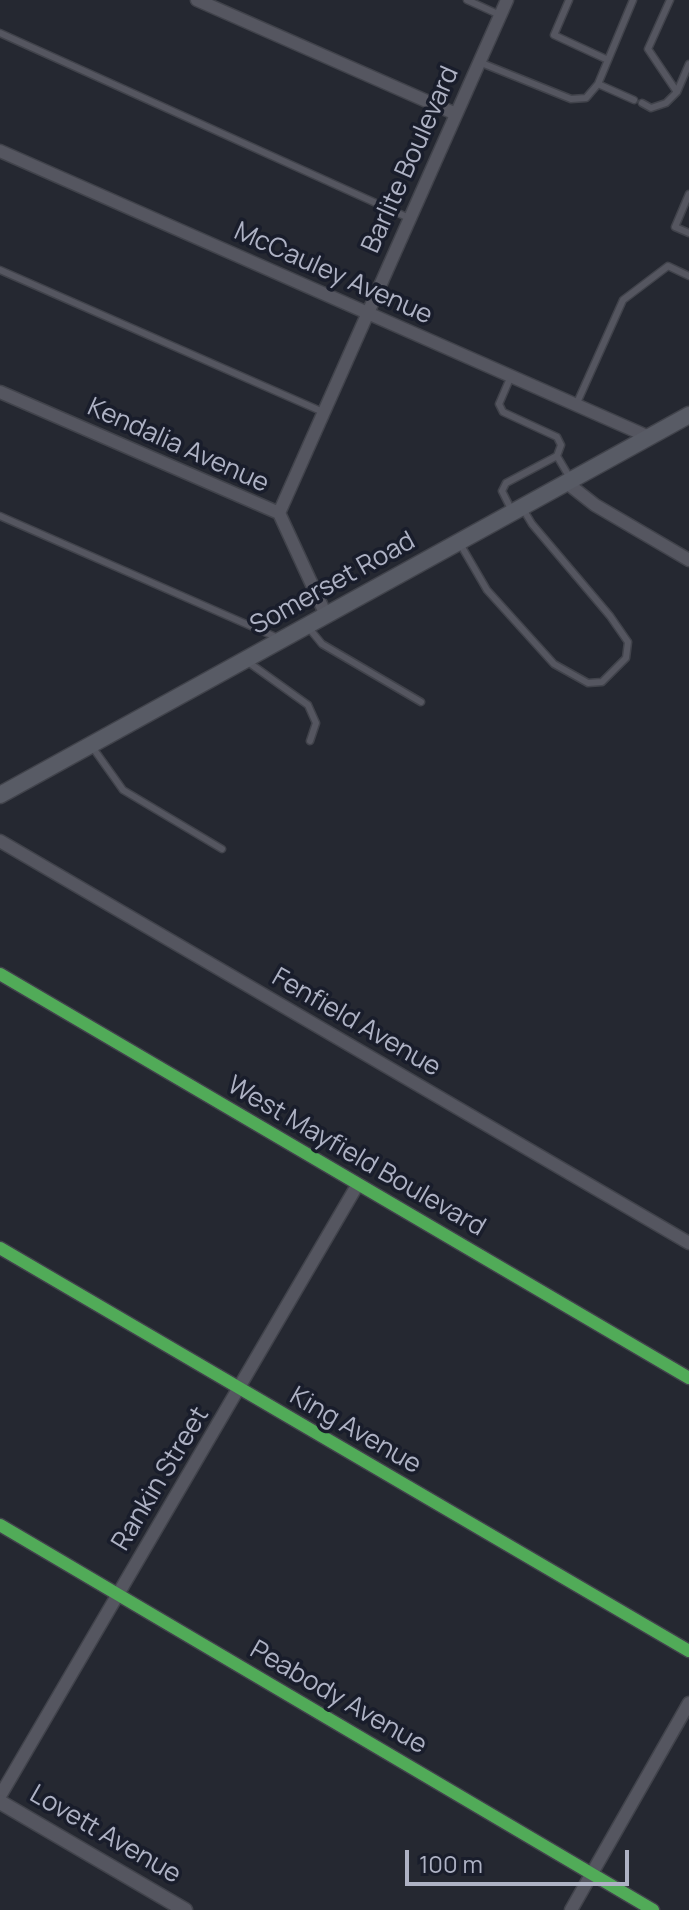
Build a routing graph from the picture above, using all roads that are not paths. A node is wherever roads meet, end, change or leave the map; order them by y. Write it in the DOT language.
graph roads {
  1 [pos="197,0"];
  2 [pos="467,0"];
  3 [pos="507,0"];
  4 [pos="569,0"];
  5 [pos="633,0"];
  6 [pos="670,0"];
  7 [pos="500,15"];
  8 [pos="0,33"];
  9 [pos="608,60"];
  10 [pos="479,62"];
  11 [pos="689,64"];
  12 [pos="598,84"];
  13 [pos="677,92"];
  14 [pos="634,100"];
  15 [pos="642,103"];
  16 [pos="456,114"];
  17 [pos="0,151"];
  18 [pos="689,194"];
  19 [pos="409,218"];
  20 [pos="689,233"];
  21 [pos="0,270"];
  22 [pos="689,276"];
  23 [pos="367,313"];
  24 [pos="511,376"];
  25 [pos="0,392"];
  26 [pos="576,405"];
  27 [pos="323,412"];
  28 [pos="689,415"];
  29 [pos="649,437"];
  30 [pos="557,456"];
  31 [pos="569,482"];
  32 [pos="517,510"];
  33 [pos="279,513"];
  34 [pos="0,516"];
  35 [pos="459,542"];
  36 [pos="689,560"];
  37 [pos="326,615"];
  38 [pos="307,626"];
  39 [pos="281,640"];
  40 [pos="245,660"];
  41 [pos="421,702"];
  42 [pos="310,741"];
  43 [pos="91,745"];
  44 [pos="0,795"];
  45 [pos="0,841"];
  46 [pos="222,849"];
  47 [pos="0,974"];
  48 [pos="358,1184"];
  49 [pos="689,1243"];
  50 [pos="0,1248"];
  51 [pos="689,1378"];
  52 [pos="240,1389"];
  53 [pos="0,1525"];
  54 [pos="118,1594"];
  55 [pos="689,1651"];
  56 [pos="689,1703"];
  57 [pos="0,1799"];
  58 [pos="593,1873"];
  59 [pos="185,1910"];
  60 [pos="571,1910"];
  61 [pos="653,1910"];
  1 -- 16 [label="street"];
  2 -- 7 [label="lane"];
  3 -- 7 [label="street, Barlite Boulevard"];
  4 -- 9 [label="lane"];
  5 -- 9 [label="lane"];
  6 -- 13 [label="lane"];
  7 -- 10 [label="street, Barlite Boulevard"];
  8 -- 19 [label="lane"];
  9 -- 12 [label="lane"];
  10 -- 12 [label="lane"];
  10 -- 16 [label="street, Barlite Boulevard"];
  11 -- 13 [label="lane"];
  12 -- 14 [label="lane"];
  13 -- 15 [label="lane"];
  16 -- 19 [label="street, Barlite Boulevard"];
  17 -- 23 [label="street, McCauley Avenue"];
  18 -- 20 [label="lane"];
  19 -- 23 [label="street, Barlite Boulevard"];
  21 -- 27 [label="lane"];
  22 -- 26 [label="lane"];
  23 -- 24 [label="street, McCauley Avenue"];
  23 -- 27 [label="street, Barlite Boulevard"];
  24 -- 26 [label="street, McCauley Avenue"];
  24 -- 30 [label="lane"];
  25 -- 33 [label="street, Kendalia Avenue"];
  26 -- 29 [label="street, McCauley Avenue"];
  27 -- 33 [label="street, Barlite Boulevard"];
  28 -- 29 [label="main road, Somerset Road"];
  29 -- 31 [label="main road, Somerset Road"];
  30 -- 31 [label="lane"];
  30 -- 32 [label="lane"];
  31 -- 32 [label="main road, Somerset Road"];
  31 -- 36 [label="street"];
  32 -- 35 [label="main road, Somerset Road"];
  32 -- 35 [label="lane"];
  33 -- 37 [label="street, Kendalia Avenue"];
  34 -- 39 [label="lane"];
  35 -- 37 [label="main road, Somerset Road"];
  37 -- 38 [label="main road, Somerset Road"];
  38 -- 39 [label="main road, Somerset Road"];
  38 -- 41 [label="lane"];
  39 -- 40 [label="main road, Somerset Road"];
  40 -- 42 [label="lane"];
  40 -- 43 [label="main road, Somerset Road"];
  43 -- 44 [label="main road, Somerset Road"];
  43 -- 46 [label="lane"];
  45 -- 49 [label="street, Fenfield Avenue"];
  47 -- 48 [label="street, West Mayfield Boulevard"];
  48 -- 51 [label="street, West Mayfield Boulevard"];
  48 -- 52 [label="street, Rankin Street"];
  50 -- 52 [label="street, King Avenue"];
  52 -- 54 [label="street, Rankin Street"];
  52 -- 55 [label="street, King Avenue"];
  53 -- 54 [label="street, Peabody Avenue"];
  54 -- 57 [label="street, Rankin Street"];
  54 -- 58 [label="street, Peabody Avenue"];
  56 -- 58 [label="street"];
  57 -- 59 [label="street, Lovett Avenue"];
  58 -- 60 [label="street"];
  58 -- 61 [label="street, Peabody Avenue"];
}
